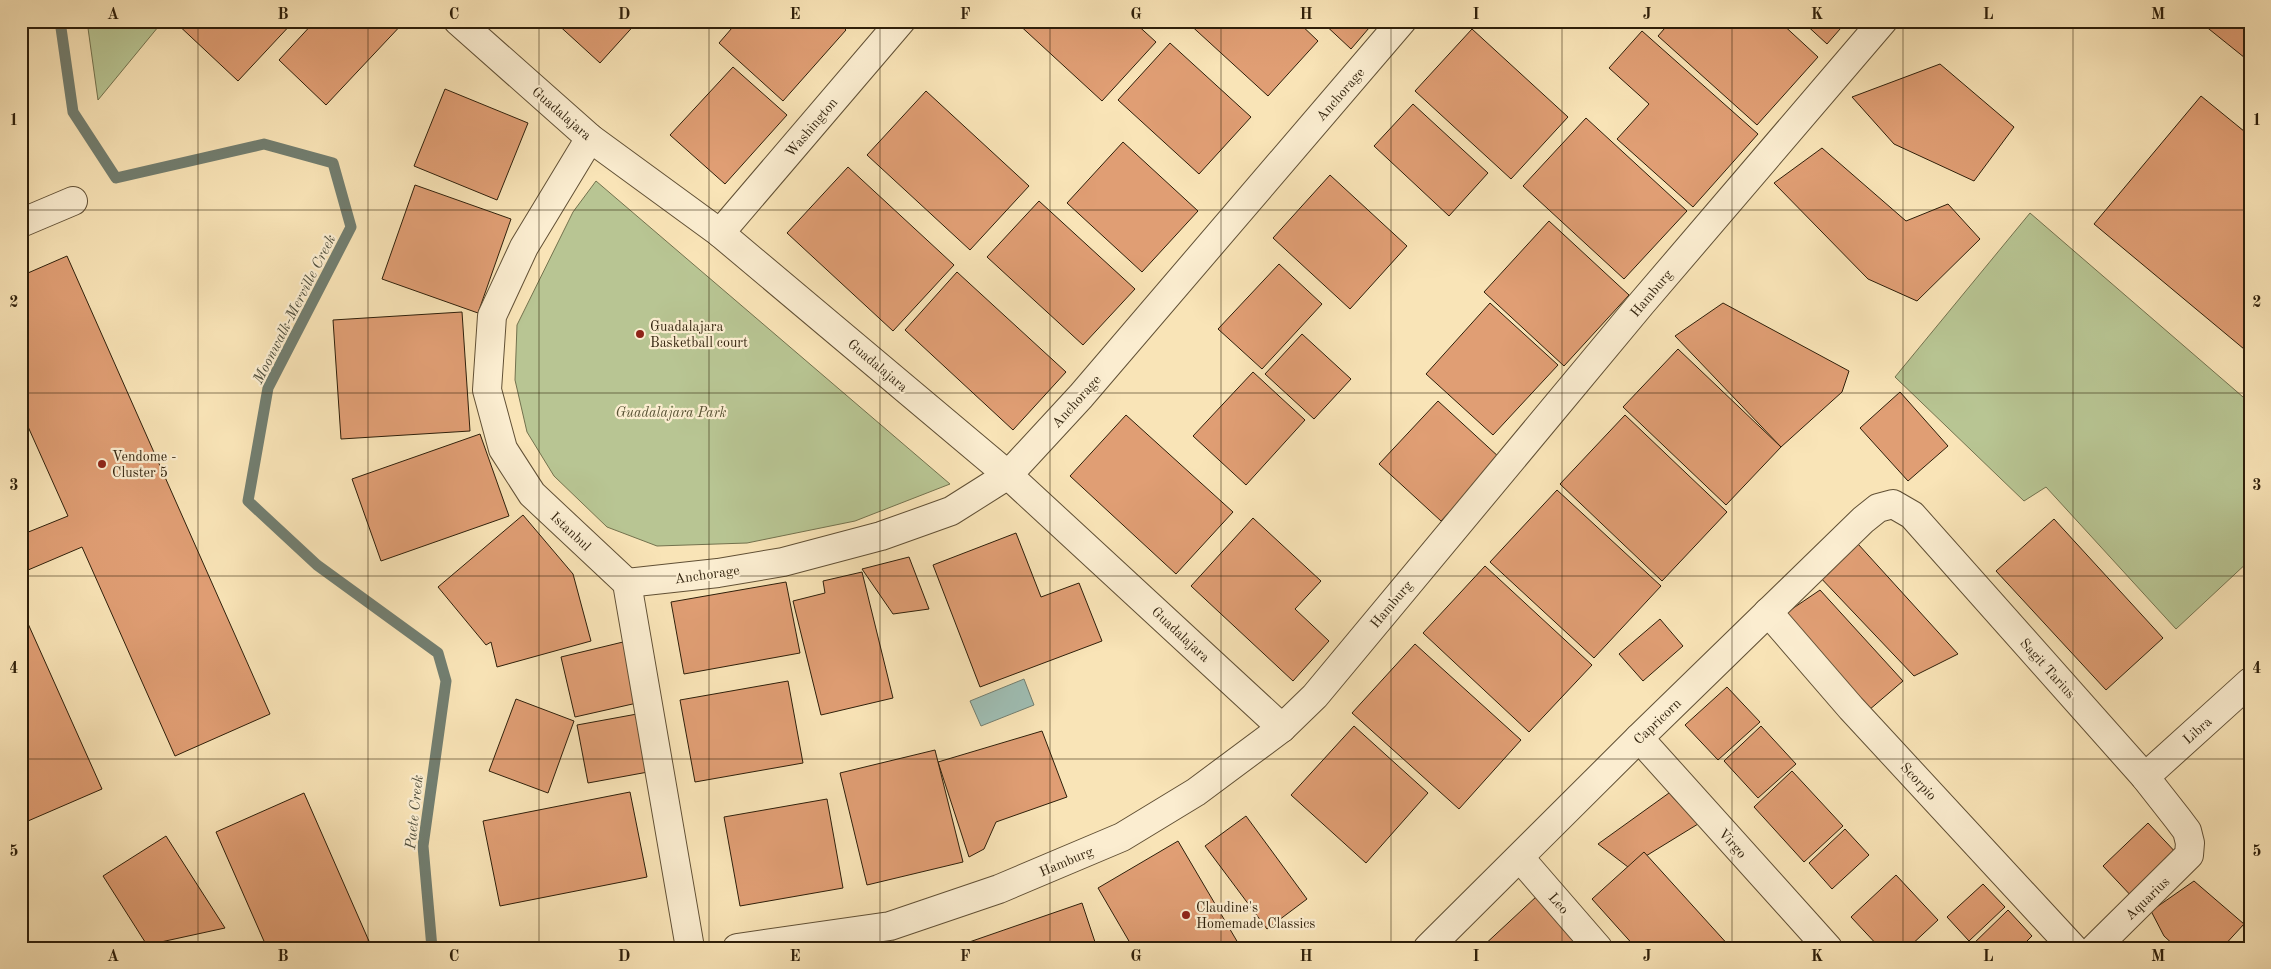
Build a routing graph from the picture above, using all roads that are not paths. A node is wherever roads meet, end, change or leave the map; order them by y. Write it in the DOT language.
graph roads {
  1 [pos="458,21"];
  2 [pos="901,21"];
  3 [pos="1402,21"];
  4 [pos="1883,21"];
  5 [pos="590,138"];
  6 [pos="73,201"];
  7 [pos="21,223"];
  8 [pos="720,233"];
  9 [pos="1008,475"];
  10 [pos="1893,504"];
  11 [pos="627,584"];
  12 [pos="1768,612"];
  13 [pos="2250,682"];
  14 [pos="1282,728"];
  15 [pos="1639,738"];
  16 [pos="2145,777"];
  17 [pos="2190,844"];
  18 [pos="1520,858"];
  19 [pos="690,948"];
  20 [pos="737,948"];
  21 [pos="1428,948"];
  22 [pos="1598,948"];
  23 [pos="1828,948"];
  24 [pos="2072,948"];
  25 [pos="2096,948"];
  1 -- 5 [label="street, Guadalajara"];
  2 -- 8 [label="street, Washington"];
  3 -- 9 [label="street, Anchorage"];
  4 -- 14 [label="street, Hamburg"];
  5 -- 8 [label="street, Guadalajara"];
  5 -- 11 [label="street, Istanbul"];
  6 -- 7 [label="street"];
  8 -- 9 [label="street, Guadalajara"];
  9 -- 11 [label="street, Anchorage"];
  9 -- 14 [label="street, Guadalajara"];
  10 -- 12 [label="street, Capricorn"];
  10 -- 16 [label="street, Sagit Tarius"];
  11 -- 19 [label="street"];
  12 -- 15 [label="street, Capricorn"];
  12 -- 24 [label="street, Scorpio"];
  13 -- 16 [label="street, Libra"];
  14 -- 20 [label="street, Hamburg"];
  15 -- 18 [label="street, Capricorn"];
  15 -- 23 [label="street, Virgo"];
  16 -- 17 [label="street, Sagit Tarius"];
  17 -- 25 [label="street, Aquarius"];
  18 -- 21 [label="street, Capricorn"];
  18 -- 22 [label="street, Leo"];
}
